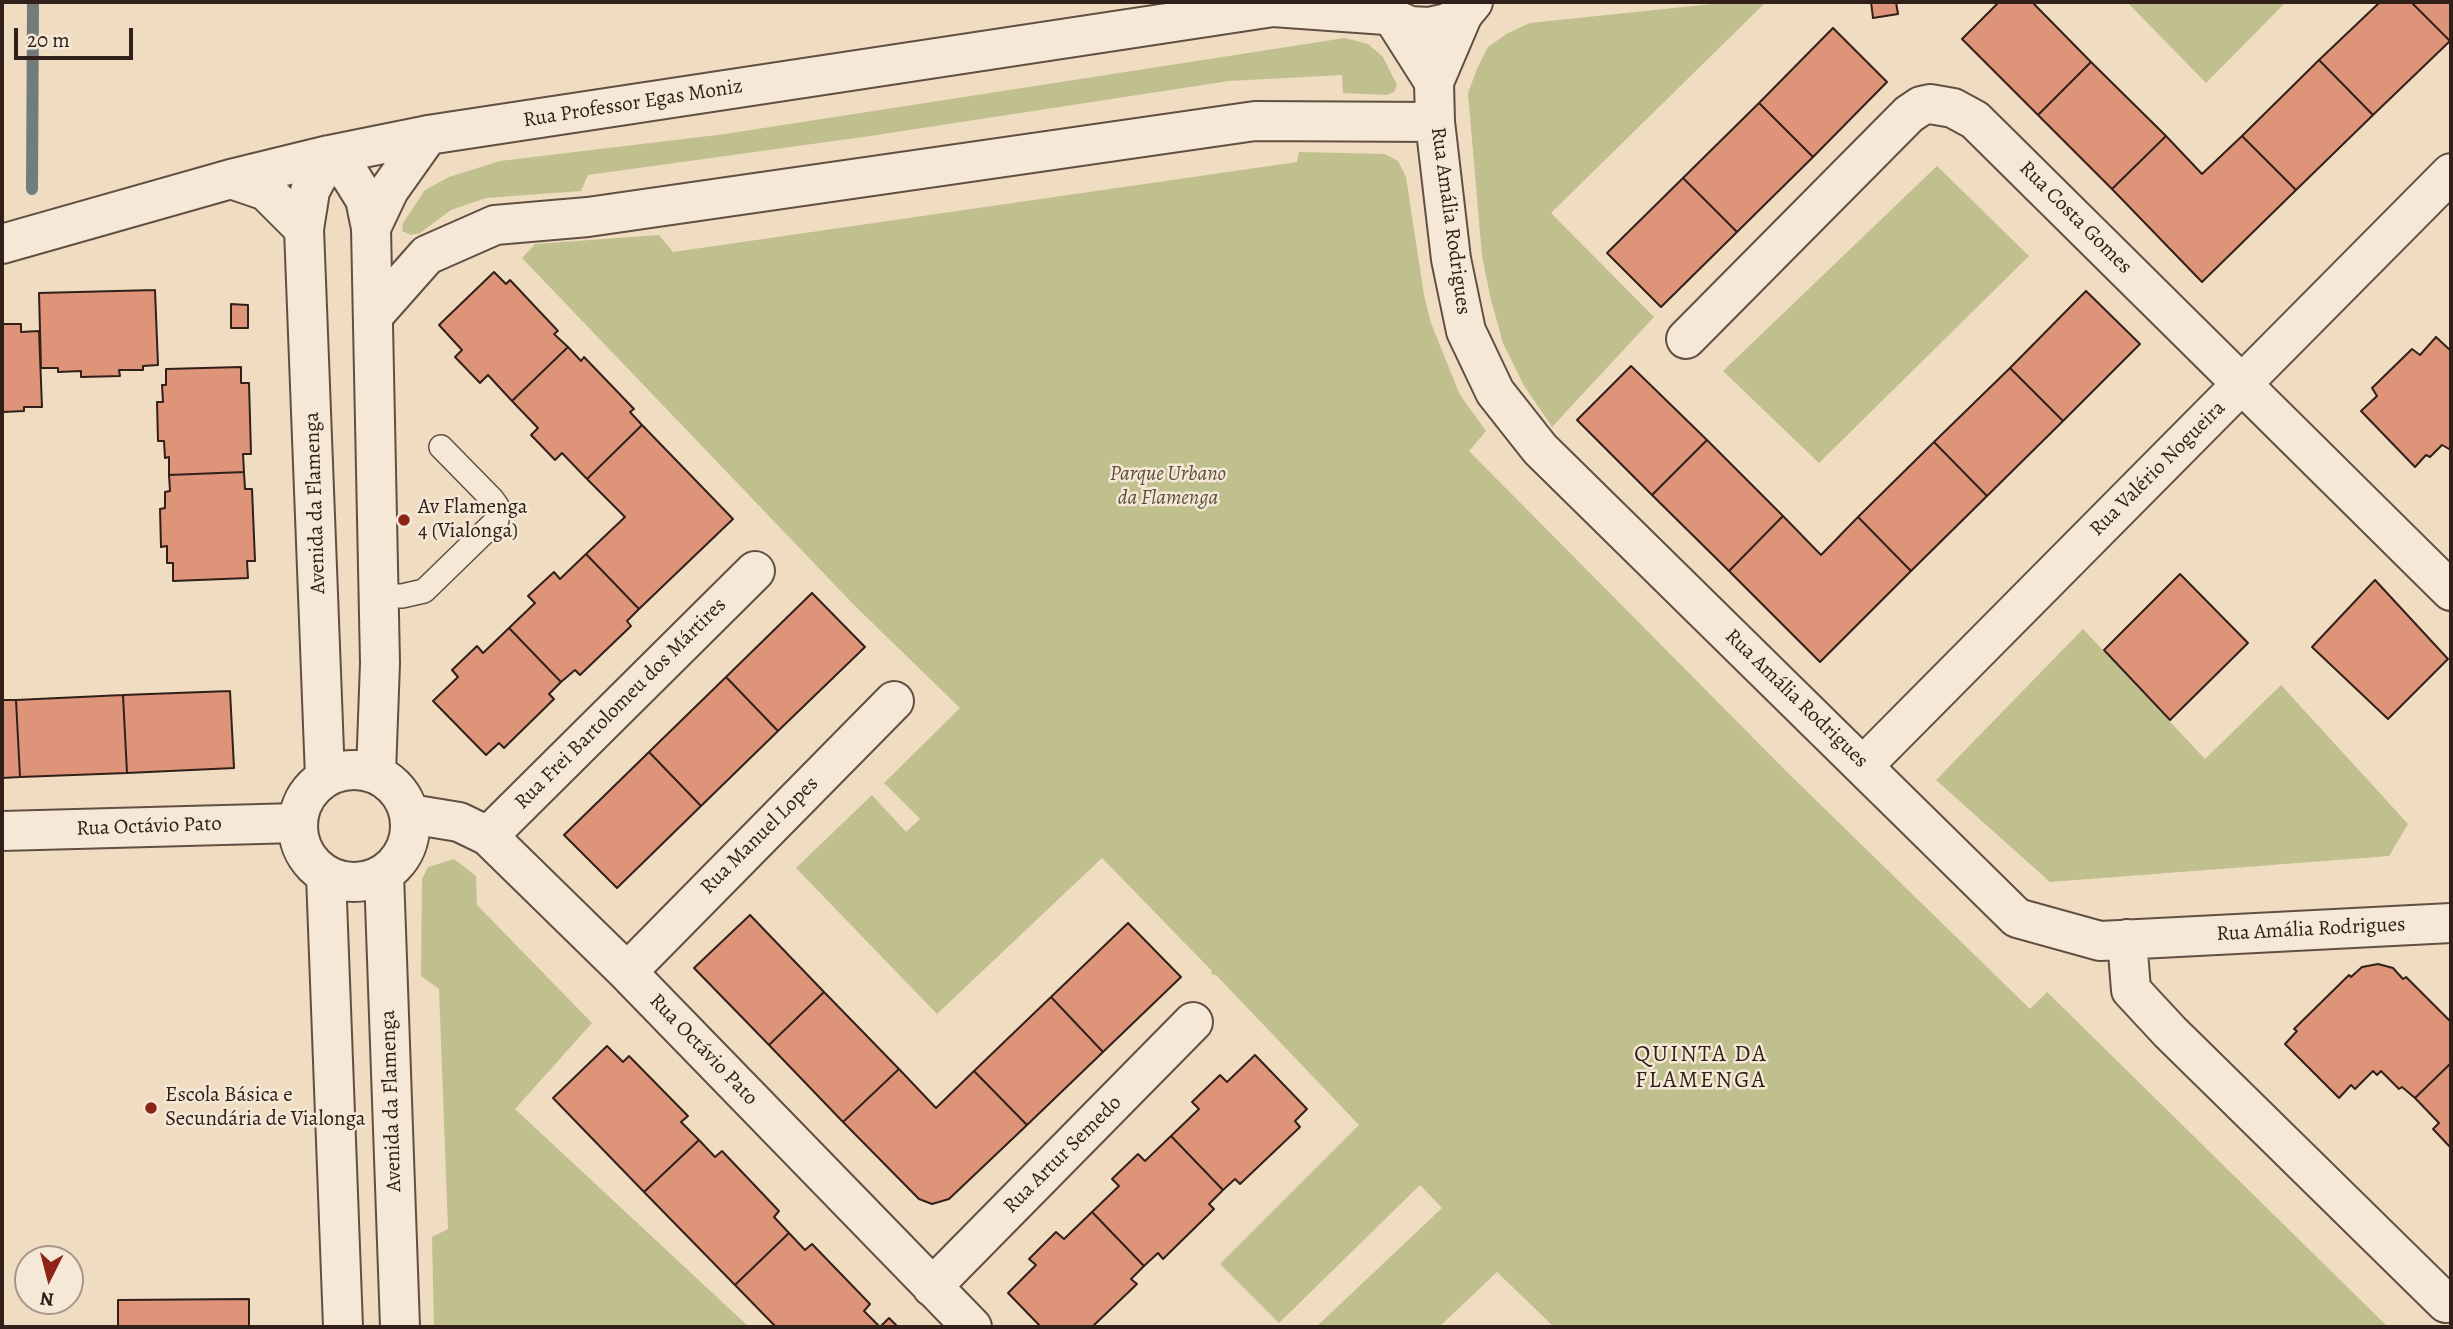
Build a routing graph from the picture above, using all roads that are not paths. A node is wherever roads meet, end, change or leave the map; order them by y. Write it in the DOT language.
graph roads {
  1 [pos="1278,5"];
  2 [pos="1468,8"];
  3 [pos="1175,12"];
  4 [pos="1386,12"];
  5 [pos="1434,82"];
  6 [pos="1434,122"];
  7 [pos="428,135"];
  8 [pos="328,155"];
  9 [pos="2451,173"];
  10 [pos="230,179"];
  11 [pos="371,228"];
  12 [pos="304,229"];
  13 [pos="2,244"];
  14 [pos="373,316"];
  15 [pos="1686,339"];
  16 [pos="2243,383"];
  17 [pos="442,447"];
  18 [pos="755,571"];
  19 [pos="2451,591"];
  20 [pos="378,596"];
  21 [pos="894,701"];
  22 [pos="1864,765"];
  23 [pos="376,773"];
  24 [pos="325,777"];
  25 [pos="410,814"];
  26 [pos="297,823"];
  27 [pos="2,831"];
  28 [pos="488,836"];
  29 [pos="384,874"];
  30 [pos="326,875"];
  31 [pos="2451,923"];
  32 [pos="2127,939"];
  33 [pos="627,972"];
  34 [pos="1193,1022"];
  35 [pos="933,1287"];
  36 [pos="2446,1303"];
  37 [pos="343,1327"];
  38 [pos="400,1327"];
  39 [pos="972,1327"];
  1 -- 3 [label="street, Rua Professor Egas Moniz"];
  1 -- 4 [label="street, Rua Professor Egas Moniz"];
  2 -- 4 [label="street, Rua Professor Egas Moniz"];
  2 -- 5 [label="street, Rua Amália Rodrigues"];
  3 -- 7 [label="street, Rua Professor Egas Moniz"];
  4 -- 5 [label="street"];
  5 -- 6 [label="street, Rua Amália Rodrigues"];
  6 -- 14 [label="street"];
  6 -- 22 [label="street, Rua Amália Rodrigues"];
  7 -- 8 [label="street, Rua Professor Egas Moniz"];
  7 -- 11 [label="street"];
  8 -- 10 [label="street, Rua Professor Egas Moniz"];
  8 -- 11 [label="street"];
  8 -- 12 [label="street, Avenida da Flamenga"];
  9 -- 16 [label="street, Rua Valério Nogueira"];
  10 -- 12 [label="street"];
  10 -- 13 [label="street, Rua Professor Egas Moniz"];
  11 -- 14 [label="street"];
  12 -- 24 [label="street, Avenida da Flamenga"];
  14 -- 20 [label="street"];
  15 -- 16 [label="street, Rua Costa Gomes"];
  16 -- 19 [label="street, Rua Costa Gomes"];
  16 -- 22 [label="street, Rua Valério Nogueira"];
  17 -- 20 [label="lane"];
  18 -- 28 [label="street, Rua Frei Bartolomeu dos Mártires"];
  20 -- 23 [label="street"];
  21 -- 33 [label="street, Rua Manuel Lopes"];
  22 -- 32 [label="street, Rua Amália Rodrigues"];
  23 -- 24 [label="street"];
  23 -- 25 [label="street"];
  24 -- 26 [label="street"];
  25 -- 28 [label="street, Rua Octávio Pato"];
  25 -- 29 [label="street"];
  26 -- 27 [label="street, Rua Octávio Pato"];
  26 -- 30 [label="street"];
  28 -- 33 [label="street, Rua Octávio Pato"];
  29 -- 30 [label="street"];
  29 -- 38 [label="street, Avenida da Flamenga"];
  30 -- 37 [label="street"];
  31 -- 32 [label="street, Rua Amália Rodrigues"];
  32 -- 36 [label="street"];
  33 -- 35 [label="street, Rua Octávio Pato"];
  34 -- 35 [label="street, Rua Artur Semedo"];
  35 -- 39 [label="street, Rua Octávio Pato"];
}
